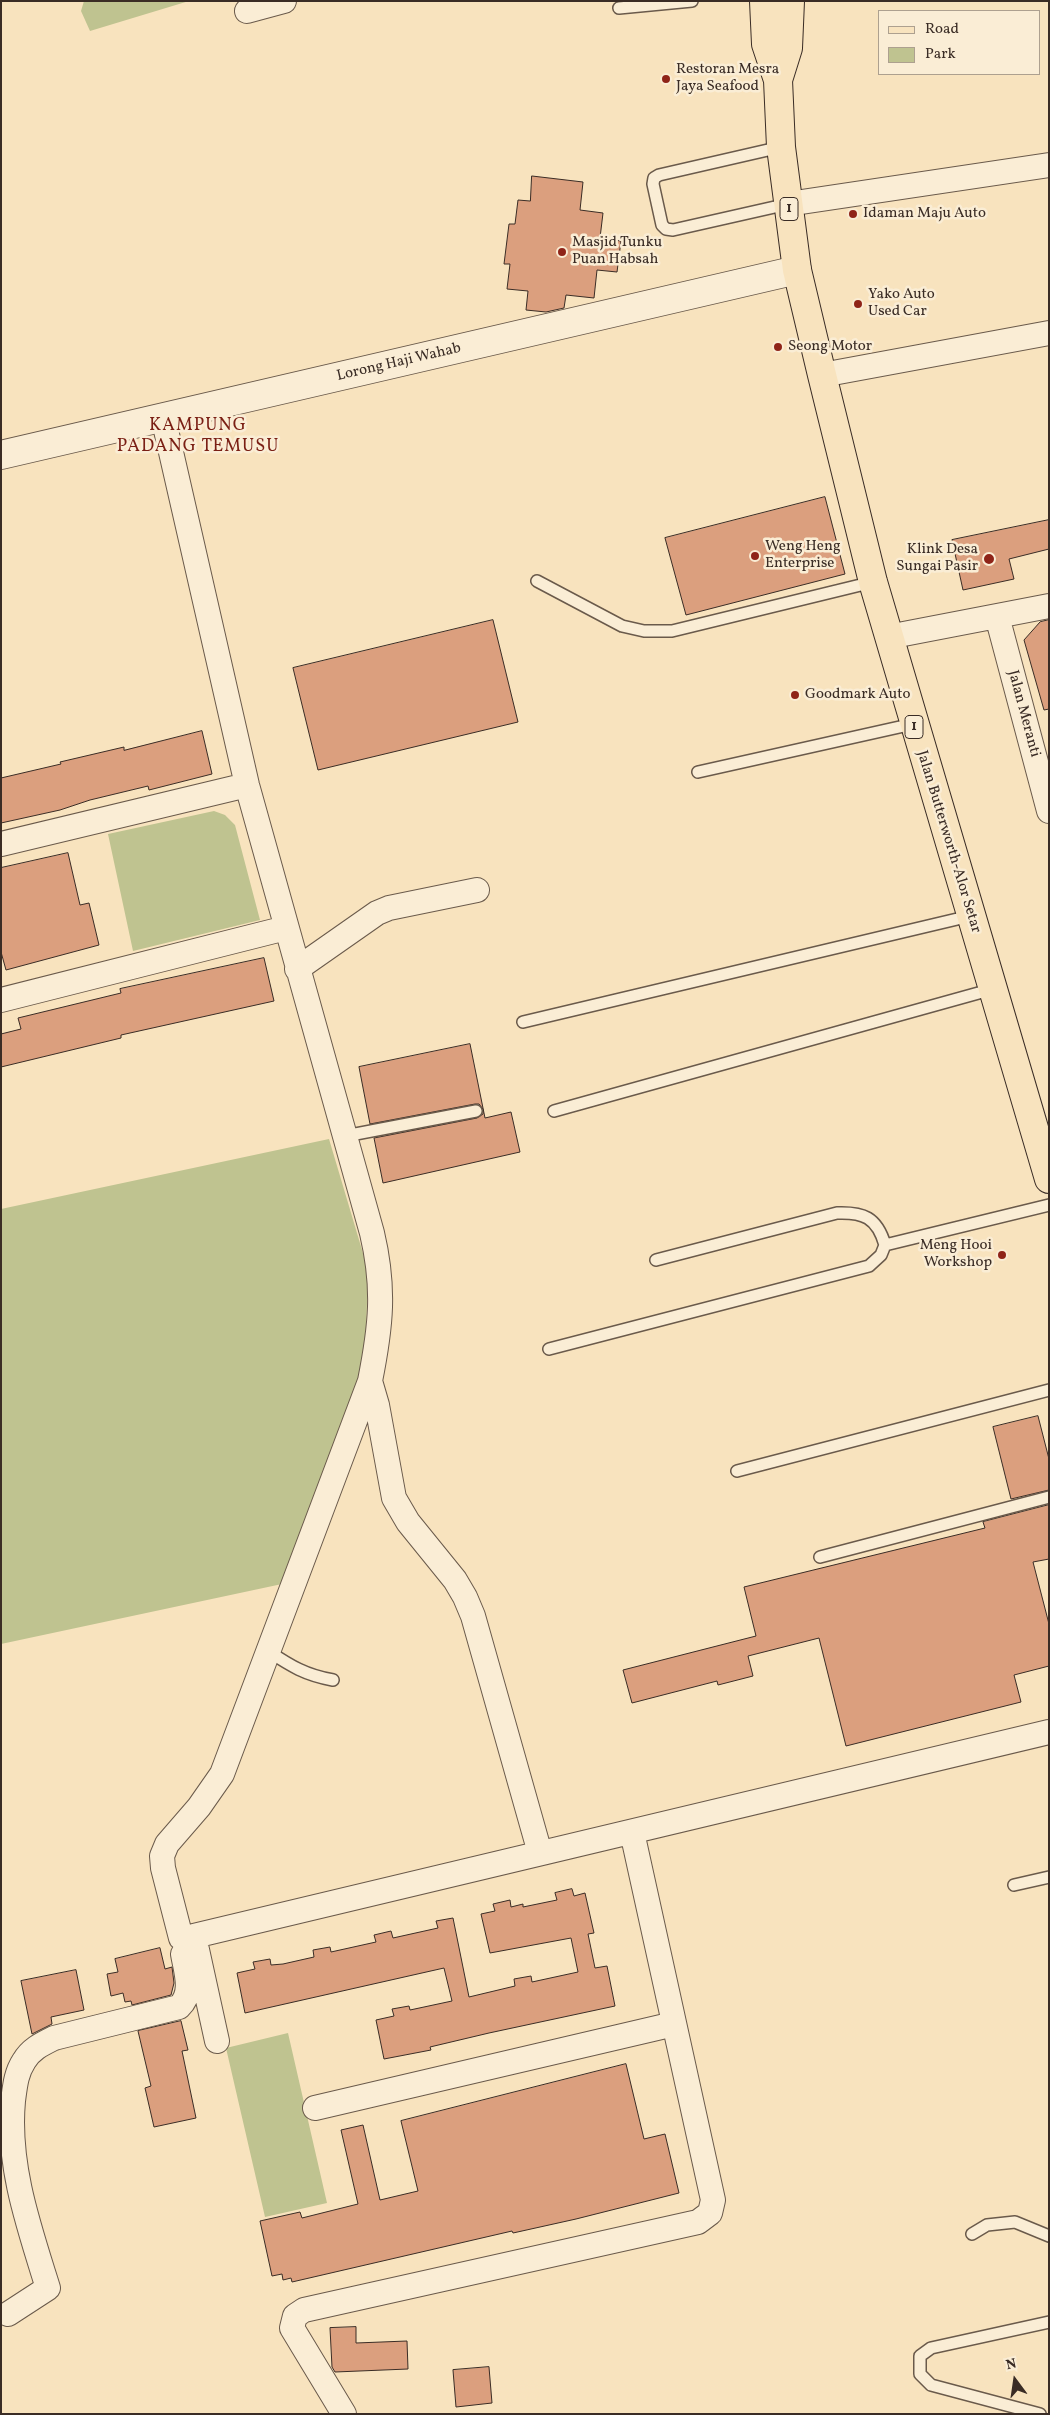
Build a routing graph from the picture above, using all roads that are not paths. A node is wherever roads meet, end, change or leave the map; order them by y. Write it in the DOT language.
graph roads {
  1 [pos="284,1"];
  2 [pos="692,1"];
  3 [pos="764,1"];
  4 [pos="790,1"];
  5 [pos="619,8"];
  6 [pos="246,11"];
  7 [pos="778,80"];
  8 [pos="781,147"];
  9 [pos="1049,165"];
  10 [pos="788,204"];
  11 [pos="797,270"];
  12 [pos="1049,333"];
  13 [pos="822,375"];
  14 [pos="163,417"];
  15 [pos="1,455"];
  16 [pos="537,581"];
  17 [pos="873,582"];
  18 [pos="1049,606"];
  19 [pos="997,616"];
  20 [pos="888,637"];
  21 [pos="913,724"];
  22 [pos="698,772"];
  23 [pos="247,785"];
  24 [pos="1047,798"];
  25 [pos="1,844"];
  26 [pos="477,890"];
  27 [pos="970,916"];
  28 [pos="286,928"];
  29 [pos="297,969"];
  30 [pos="993,989"];
  31 [pos="1,1000"];
  32 [pos="523,1022"];
  33 [pos="476,1111"];
  34 [pos="554,1112"];
  35 [pos="1041,1123"];
  36 [pos="345,1136"];
  37 [pos="1049,1179"];
  38 [pos="1049,1205"];
  39 [pos="885,1244"];
  40 [pos="656,1260"];
  41 [pos="550,1349"];
  42 [pos="370,1381"];
  43 [pos="1049,1390"];
  44 [pos="737,1471"];
  45 [pos="1049,1497"];
  46 [pos="820,1557"];
  47 [pos="268,1651"];
  48 [pos="333,1680"];
  49 [pos="1049,1732"];
  50 [pos="632,1832"];
  51 [pos="540,1853"];
  52 [pos="1049,1877"];
  53 [pos="1014,1885"];
  54 [pos="188,1938"];
  55 [pos="674,2024"];
  56 [pos="217,2042"];
  57 [pos="316,2108"];
  58 [pos="972,2234"];
  59 [pos="1049,2236"];
  60 [pos="8,2314"];
  61 [pos="1049,2322"];
  62 [pos="344,2414"];
  63 [pos="1040,2414"];
  1 -- 6 [label="street"];
  2 -- 5 [label="lane"];
  3 -- 7 [label="main road, 1"];
  4 -- 7 [label="main road, 1"];
  7 -- 8 [label="main road, 1"];
  8 -- 10 [label="main road, 1"];
  8 -- 10 [label="lane"];
  9 -- 10 [label="street"];
  10 -- 11 [label="main road, 1"];
  11 -- 13 [label="main road, Jalan Butterworth-Alor Setar / 1"];
  11 -- 14 [label="street, Lorong Haji Wahab"];
  12 -- 13 [label="street"];
  13 -- 17 [label="main road, Jalan Butterworth-Alor Setar / 1"];
  14 -- 15 [label="street, Lorong Haji Wahab"];
  14 -- 23 [label="street"];
  16 -- 17 [label="lane"];
  17 -- 20 [label="main road, Jalan Butterworth-Alor Setar / 1"];
  18 -- 19 [label="street"];
  19 -- 20 [label="street"];
  19 -- 24 [label="street, Jalan Meranti"];
  20 -- 21 [label="main road, Jalan Butterworth-Alor Setar / 1"];
  21 -- 22 [label="lane"];
  21 -- 27 [label="main road, Jalan Butterworth-Alor Setar / 1"];
  23 -- 25 [label="street"];
  23 -- 28 [label="street"];
  26 -- 29 [label="street"];
  27 -- 30 [label="main road, Jalan Butterworth-Alor Setar / 1"];
  27 -- 32 [label="lane"];
  28 -- 29 [label="street"];
  28 -- 31 [label="street"];
  29 -- 36 [label="street"];
  30 -- 34 [label="lane"];
  30 -- 35 [label="main road, Jalan Butterworth-Alor Setar / 1"];
  33 -- 36 [label="lane"];
  35 -- 37 [label="main road, Jalan Butterworth-Alor Setar / 1"];
  36 -- 42 [label="street"];
  38 -- 39 [label="lane"];
  39 -- 40 [label="lane"];
  39 -- 41 [label="lane"];
  42 -- 47 [label="street"];
  42 -- 51 [label="street"];
  43 -- 44 [label="lane"];
  45 -- 46 [label="lane"];
  47 -- 48 [label="lane"];
  47 -- 54 [label="street"];
  49 -- 50 [label="street"];
  50 -- 51 [label="street"];
  50 -- 55 [label="street"];
  51 -- 54 [label="street"];
  52 -- 53 [label="lane"];
  54 -- 56 [label="street"];
  54 -- 60 [label="street"];
  55 -- 57 [label="street"];
  55 -- 62 [label="street"];
  58 -- 59 [label="lane"];
  61 -- 63 [label="lane"];
}
